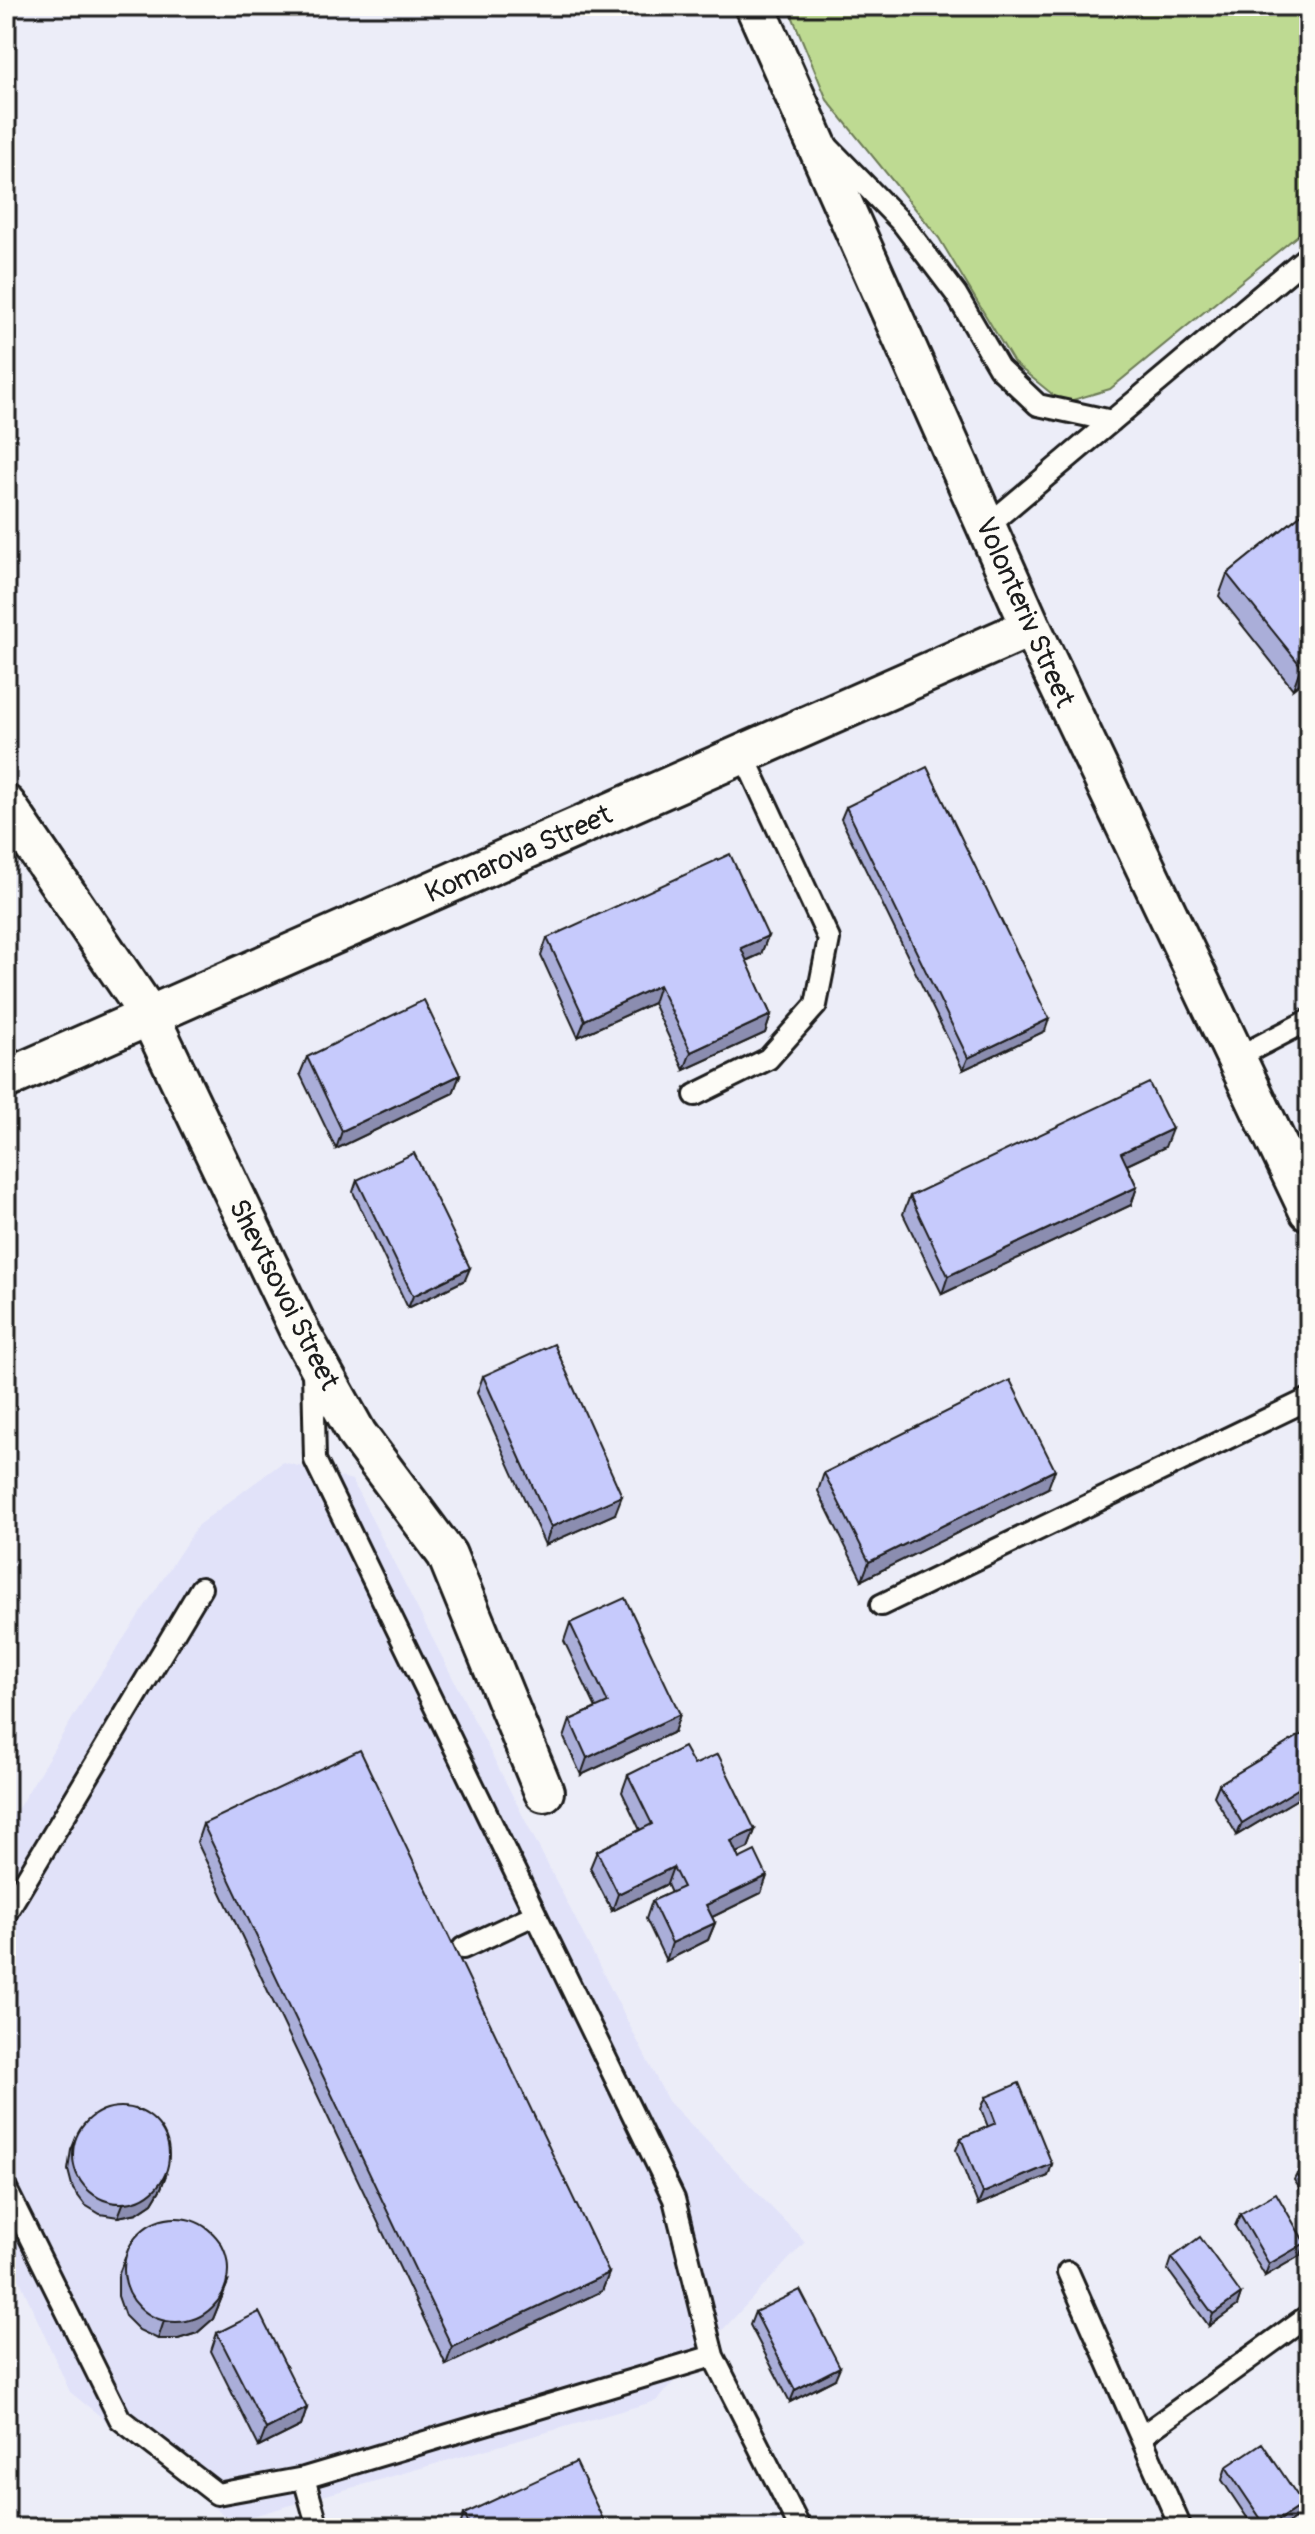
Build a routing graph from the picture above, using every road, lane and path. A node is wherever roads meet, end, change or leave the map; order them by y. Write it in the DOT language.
graph roads {
  1 [pos="755,6"];
  2 [pos="808,126"];
  3 [pos="1309,255"];
  4 [pos="1112,421"];
  5 [pos="987,526"];
  6 [pos="1031,627"];
  7 [pos="743,754"];
  8 [pos="6,805"];
  9 [pos="149,1015"];
  10 [pos="1309,1020"];
  11 [pos="1236,1058"];
  12 [pos="6,1079"];
  13 [pos="695,1095"];
  14 [pos="1309,1211"];
  15 [pos="312,1354"];
  16 [pos="1309,1399"];
  17 [pos="201,1588"];
  18 [pos="881,1605"];
  19 [pos="544,1792"];
  20 [pos="6,1913"];
  21 [pos="534,1915"];
  22 [pos="463,1948"];
  23 [pos="6,2189"];
  24 [pos="1068,2272"];
  25 [pos="1309,2315"];
  26 [pos="713,2356"];
  27 [pos="1142,2436"];
  28 [pos="304,2478"];
  29 [pos="318,2528"];
  30 [pos="800,2528"];
  31 [pos="1181,2528"];
  1 -- 2 [label="street, Volonteriv Street"];
  2 -- 4 [label="lane"];
  2 -- 5 [label="street, Volonteriv Street"];
  3 -- 4 [label="lane"];
  4 -- 5 [label="lane"];
  5 -- 6 [label="street, Volonteriv Street"];
  6 -- 7 [label="street, Komarova Street"];
  6 -- 11 [label="street, Volonteriv Street"];
  7 -- 9 [label="street, Komarova Street"];
  7 -- 13 [label="lane"];
  8 -- 9 [label="street, Shevtsovoi Street"];
  9 -- 12 [label="street, Komarova Street"];
  9 -- 15 [label="street, Shevtsovoi Street"];
  10 -- 11 [label="lane"];
  11 -- 14 [label="street, Volonteriv Street"];
  15 -- 19 [label="street, Shevtsovoi Street"];
  15 -- 21 [label="lane"];
  16 -- 18 [label="lane"];
  17 -- 20 [label="lane"];
  21 -- 22 [label="lane"];
  21 -- 26 [label="lane"];
  23 -- 28 [label="lane"];
  24 -- 27 [label="lane"];
  25 -- 27 [label="lane"];
  26 -- 28 [label="lane"];
  26 -- 30 [label="lane"];
  27 -- 31 [label="lane"];
  28 -- 29 [label="lane"];
}
